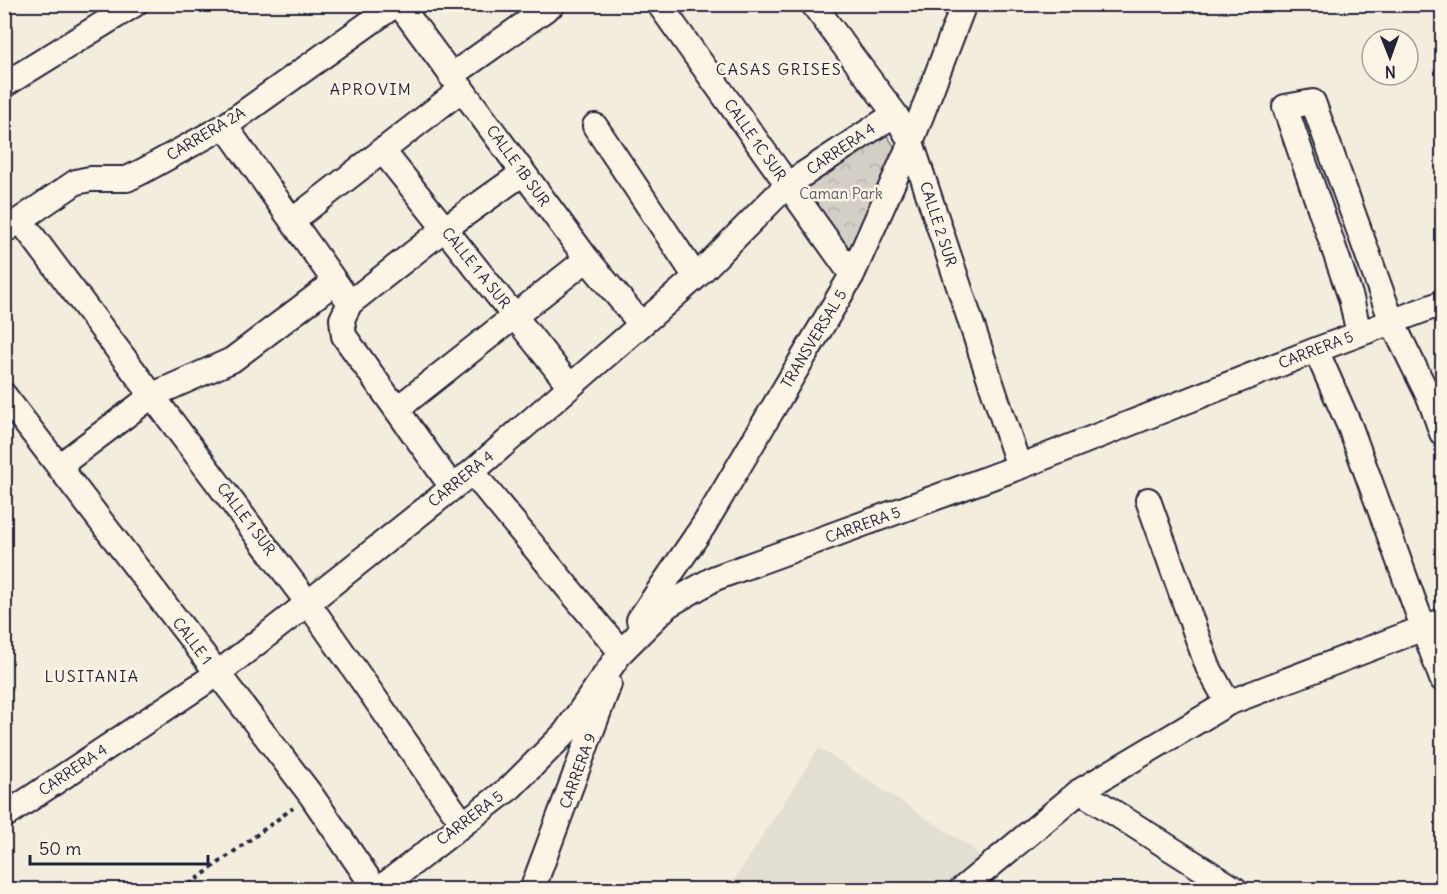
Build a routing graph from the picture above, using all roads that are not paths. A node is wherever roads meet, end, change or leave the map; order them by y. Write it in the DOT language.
graph roads {
  1 [pos="135,4"];
  2 [pos="398,4"];
  3 [pos="553,4"];
  4 [pos="658,4"];
  5 [pos="813,4"];
  6 [pos="964,4"];
  7 [pos="457,82"];
  8 [pos="4,85"];
  9 [pos="895,114"];
  10 [pos="225,126"];
  11 [pos="595,126"];
  12 [pos="911,142"];
  13 [pos="382,150"];
  14 [pos="524,173"];
  15 [pos="787,185"];
  16 [pos="292,221"];
  17 [pos="13,226"];
  18 [pos="444,229"];
  19 [pos="587,260"];
  20 [pos="852,275"];
  21 [pos="696,277"];
  22 [pos="334,282"];
  23 [pos="350,303"];
  24 [pos="1443,303"];
  25 [pos="514,315"];
  26 [pos="1392,322"];
  27 [pos="641,324"];
  28 [pos="1359,334"];
  29 [pos="1316,350"];
  30 [pos="570,387"];
  31 [pos="4,394"];
  32 [pos="153,394"];
  33 [pos="397,409"];
  34 [pos="13,424"];
  35 [pos="1443,433"];
  36 [pos="59,466"];
  37 [pos="1019,467"];
  38 [pos="472,472"];
  39 [pos="452,487"];
  40 [pos="1148,500"];
  41 [pos="308,603"];
  42 [pos="1434,624"];
  43 [pos="621,652"];
  44 [pos="217,674"];
  45 [pos="1443,679"];
  46 [pos="1228,703"];
  47 [pos="1080,791"];
  48 [pos="4,816"];
  49 [pos="463,824"];
  50 [pos="377,890"];
  51 [pos="532,890"];
  52 [pos="961,890"];
  53 [pos="1236,890"];
  1 -- 8 [label="street"];
  2 -- 7 [label="street, CALLE 1B SUR"];
  2 -- 10 [label="street, CARRERA 2A"];
  3 -- 7 [label="street"];
  4 -- 15 [label="street, CALLE 1C SUR"];
  5 -- 9 [label="street, CALLE 2 SUR"];
  6 -- 12 [label="street, TRANSVERSAL 5"];
  7 -- 13 [label="street"];
  7 -- 14 [label="street, CALLE 1B SUR"];
  9 -- 12 [label="street, CALLE 2 SUR"];
  9 -- 15 [label="street, CARRERA 4"];
  10 -- 16 [label="street"];
  10 -- 17 [label="street, CARRERA 2A"];
  11 -- 21 [label="street"];
  12 -- 20 [label="street, TRANSVERSAL 5"];
  12 -- 37 [label="street, CALLE 2 SUR"];
  13 -- 16 [label="street"];
  13 -- 18 [label="street, CALLE 1 A SUR"];
  14 -- 18 [label="street"];
  14 -- 19 [label="street, CALLE 1B SUR"];
  15 -- 20 [label="street, CALLE 1C SUR"];
  15 -- 21 [label="street, CARRERA 4"];
  16 -- 22 [label="street"];
  17 -- 32 [label="street, CALLE 1 SUR"];
  18 -- 23 [label="street"];
  18 -- 25 [label="street, CALLE 1 A SUR"];
  19 -- 25 [label="street"];
  19 -- 27 [label="street, CALLE 1B SUR"];
  20 -- 43 [label="street, TRANSVERSAL 5"];
  21 -- 27 [label="street, CARRERA 4"];
  22 -- 23 [label="street"];
  22 -- 32 [label="street"];
  23 -- 33 [label="street"];
  24 -- 26 [label="street, CARRERA 5"];
  25 -- 30 [label="street, CALLE 1 A SUR"];
  25 -- 33 [label="street"];
  26 -- 28 [label="street, CARRERA 5"];
  26 -- 28 [label="street"];
  26 -- 35 [label="street"];
  27 -- 30 [label="street, CARRERA 4"];
  28 -- 29 [label="street, CARRERA 5"];
  29 -- 37 [label="street, CARRERA 5"];
  29 -- 42 [label="street"];
  30 -- 38 [label="street, CARRERA 4"];
  31 -- 34 [label="street, CALLE 1"];
  32 -- 36 [label="street"];
  32 -- 41 [label="street, CALLE 1 SUR"];
  33 -- 39 [label="street"];
  34 -- 36 [label="street, CALLE 1"];
  36 -- 44 [label="street, CALLE 1"];
  37 -- 43 [label="street, CARRERA 5"];
  38 -- 39 [label="street, CARRERA 4"];
  38 -- 43 [label="street"];
  39 -- 41 [label="street, CARRERA 4"];
  40 -- 46 [label="street"];
  41 -- 44 [label="street, CARRERA 4"];
  41 -- 49 [label="street, CALLE 1 SUR"];
  42 -- 45 [label="street"];
  42 -- 46 [label="street"];
  43 -- 49 [label="street, CARRERA 5"];
  43 -- 51 [label="street, CARRERA 9"];
  44 -- 48 [label="street, CARRERA 4"];
  44 -- 50 [label="street, CALLE 1"];
  46 -- 47 [label="street"];
  47 -- 52 [label="street"];
  47 -- 53 [label="street"];
  49 -- 50 [label="street, CARRERA 5"];
}
